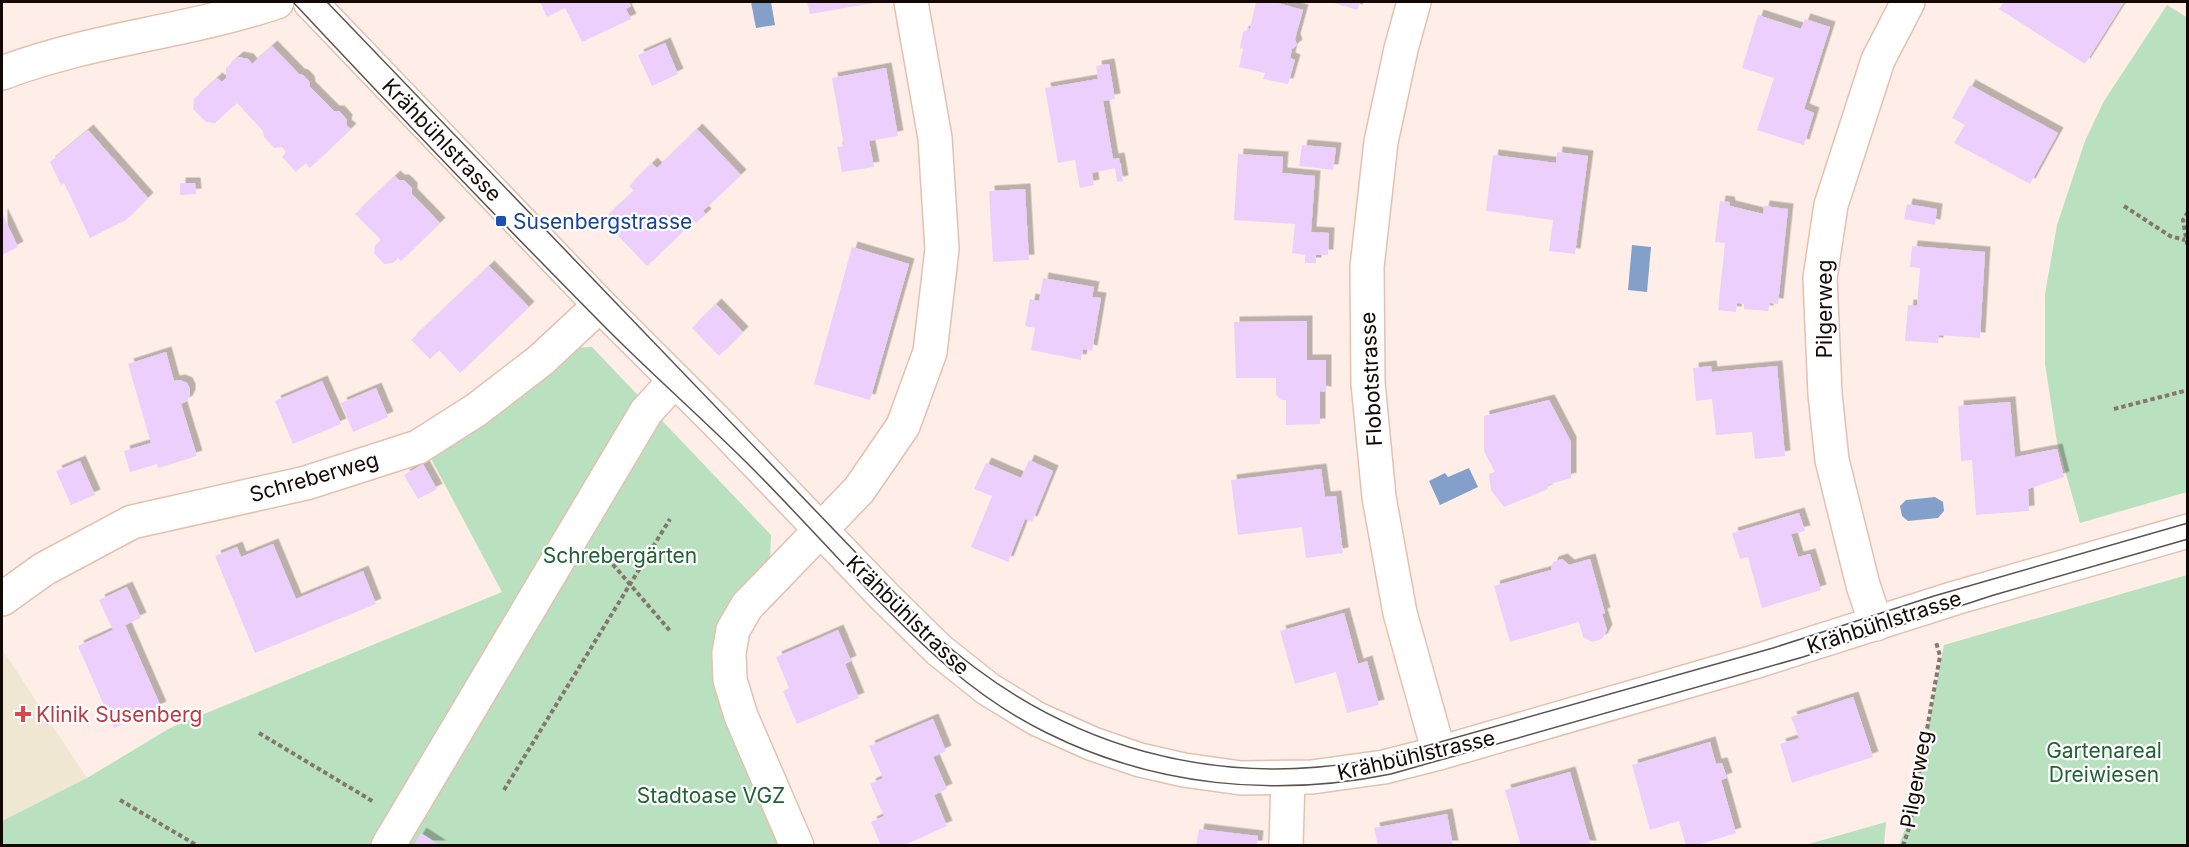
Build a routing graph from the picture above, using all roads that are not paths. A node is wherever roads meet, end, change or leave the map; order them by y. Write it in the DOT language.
graph roads {
  1 [pos="277,2"];
  2 [pos="310,2"];
  3 [pos="911,2"];
  4 [pos="1414,2"];
  5 [pos="1908,2"];
  6 [pos="2,73"];
  7 [pos="600,305"];
  8 [pos="675,380"];
  9 [pos="820,529"];
  10 [pos="2187,531"];
  11 [pos="2,599"];
  12 [pos="1876,624"];
  13 [pos="1439,753"];
  14 [pos="1288,778"];
  15 [pos="395,833"];
  16 [pos="797,846"];
  17 [pos="1286,846"];
  1 -- 6 [label="street"];
  2 -- 7 [label="street, Krähbühlstrasse"];
  3 -- 9 [label="street"];
  4 -- 13 [label="street, Flobotstrasse"];
  5 -- 12 [label="street, Pilgerweg"];
  7 -- 8 [label="street, Krähbühlstrasse"];
  7 -- 11 [label="street, Schreberweg"];
  8 -- 9 [label="street, Krähbühlstrasse"];
  8 -- 15 [label="street"];
  9 -- 14 [label="street, Krähbühlstrasse"];
  9 -- 16 [label="street"];
  10 -- 12 [label="street, Krähbühlstrasse"];
  12 -- 13 [label="street, Krähbühlstrasse"];
  13 -- 14 [label="street, Krähbühlstrasse"];
  14 -- 17 [label="street"];
}
